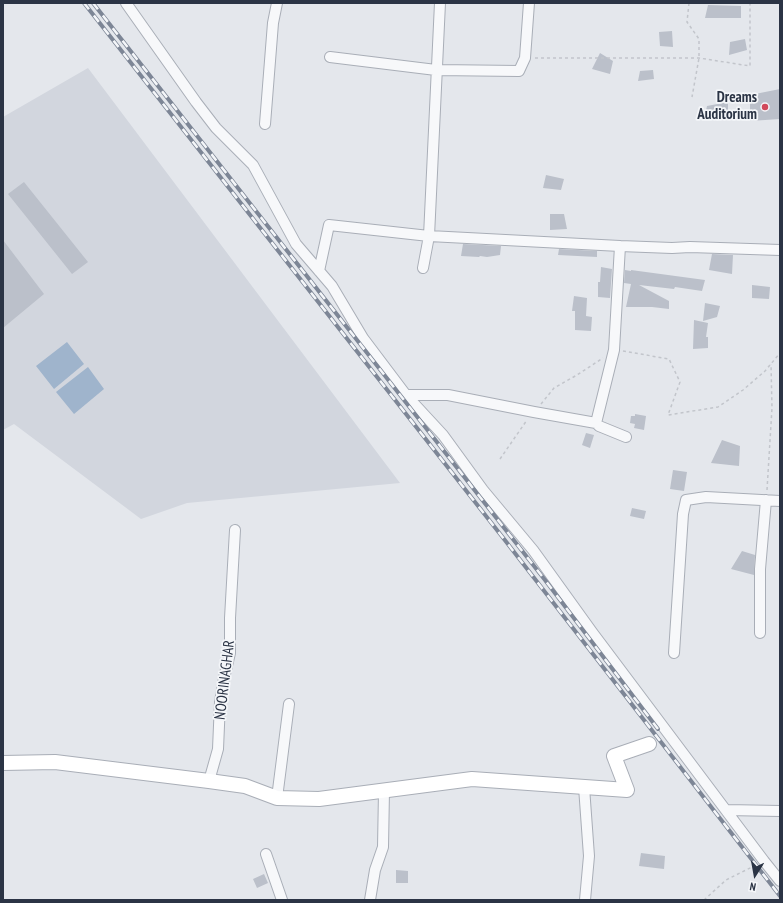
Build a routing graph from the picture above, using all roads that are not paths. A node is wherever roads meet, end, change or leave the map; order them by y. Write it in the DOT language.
graph roads {
  1 [pos="126,3"];
  2 [pos="277,3"];
  3 [pos="440,3"];
  4 [pos="529,3"];
  5 [pos="330,58"];
  6 [pos="436,70"];
  7 [pos="265,124"];
  8 [pos="429,236"];
  9 [pos="620,246"];
  10 [pos="780,250"];
  11 [pos="423,268"];
  12 [pos="319,271"];
  13 [pos="406,394"];
  14 [pos="596,422"];
  15 [pos="626,437"];
  16 [pos="766,500"];
  17 [pos="780,501"];
  18 [pos="235,530"];
  19 [pos="760,633"];
  20 [pos="674,653"];
  21 [pos="289,704"];
  22 [pos="649,744"];
  23 [pos="3,763"];
  24 [pos="209,781"];
  25 [pos="584,787"];
  26 [pos="384,791"];
  27 [pos="277,798"];
  28 [pos="726,810"];
  29 [pos="780,811"];
  30 [pos="266,854"];
  31 [pos="780,881"];
  32 [pos="282,900"];
  33 [pos="370,900"];
  34 [pos="586,900"];
  1 -- 12 [label="street"];
  2 -- 7 [label="street"];
  3 -- 6 [label="street"];
  4 -- 6 [label="street"];
  5 -- 6 [label="street"];
  6 -- 8 [label="street"];
  8 -- 9 [label="street"];
  8 -- 11 [label="street"];
  8 -- 12 [label="street"];
  9 -- 10 [label="street"];
  9 -- 14 [label="street"];
  12 -- 13 [label="street"];
  13 -- 14 [label="street"];
  13 -- 28 [label="street"];
  14 -- 15 [label="street"];
  16 -- 17 [label="street"];
  16 -- 19 [label="street"];
  16 -- 20 [label="street"];
  18 -- 24 [label="street, NOORINAGHAR"];
  21 -- 27 [label="street"];
  22 -- 25 [label="street"];
  23 -- 24 [label="street"];
  24 -- 27 [label="street"];
  25 -- 26 [label="street"];
  25 -- 34 [label="street"];
  26 -- 27 [label="street"];
  26 -- 33 [label="street"];
  28 -- 29 [label="street"];
  28 -- 31 [label="street"];
  30 -- 32 [label="street"];
}
